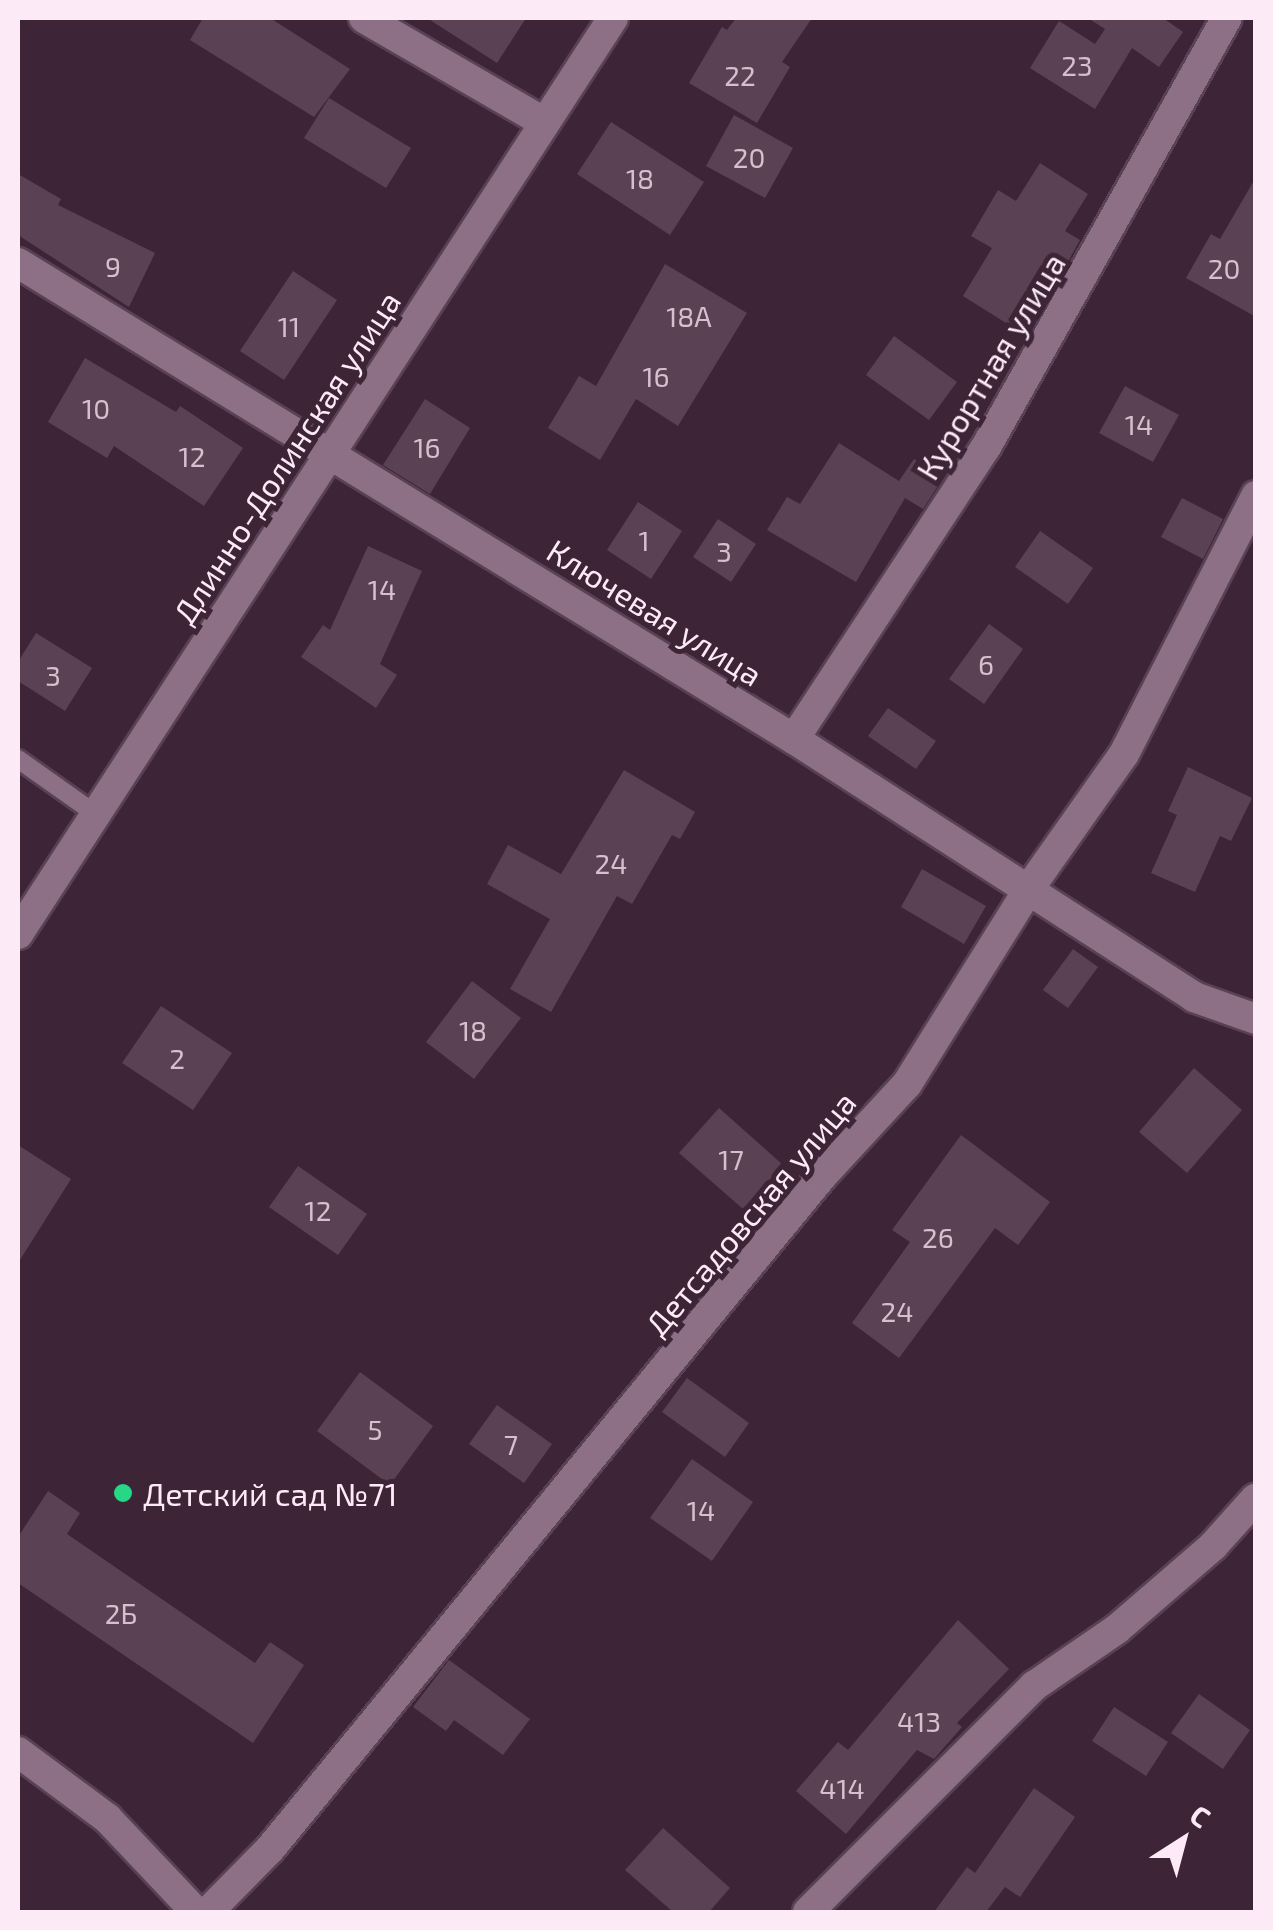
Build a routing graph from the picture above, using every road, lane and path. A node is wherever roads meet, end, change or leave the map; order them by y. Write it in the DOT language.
graph roads {
  1 [pos="364,18"];
  2 [pos="613,18"];
  3 [pos="1227,18"];
  4 [pos="546,123"];
  5 [pos="18,263"];
  6 [pos="328,452"];
  7 [pos="1256,496"];
  8 [pos="794,739"];
  9 [pos="18,759"];
  10 [pos="97,816"];
  11 [pos="1028,890"];
  12 [pos="18,934"];
  13 [pos="1256,1019"];
  14 [pos="1256,1498"];
  15 [pos="18,1752"];
  16 [pos="196,1912"];
  17 [pos="208,1912"];
  18 [pos="808,1912"];
  1 -- 4 [label="street"];
  2 -- 4 [label="street, Длинно-Долинская улица"];
  3 -- 8 [label="street, Курортная улица"];
  4 -- 6 [label="street, Длинно-Долинская улица"];
  5 -- 6 [label="street, Ключевая улица"];
  6 -- 8 [label="street, Ключевая улица"];
  6 -- 10 [label="street, Длинно-Долинская улица"];
  7 -- 11 [label="street, Детсадовская улица"];
  8 -- 11 [label="street, Ключевая улица"];
  9 -- 10 [label="lane"];
  10 -- 12 [label="street, Длинно-Долинская улица"];
  11 -- 13 [label="street, Ключевая улица"];
  11 -- 17 [label="street, Детсадовская улица"];
  14 -- 18 [label="street"];
  15 -- 16 [label="street"];
}
